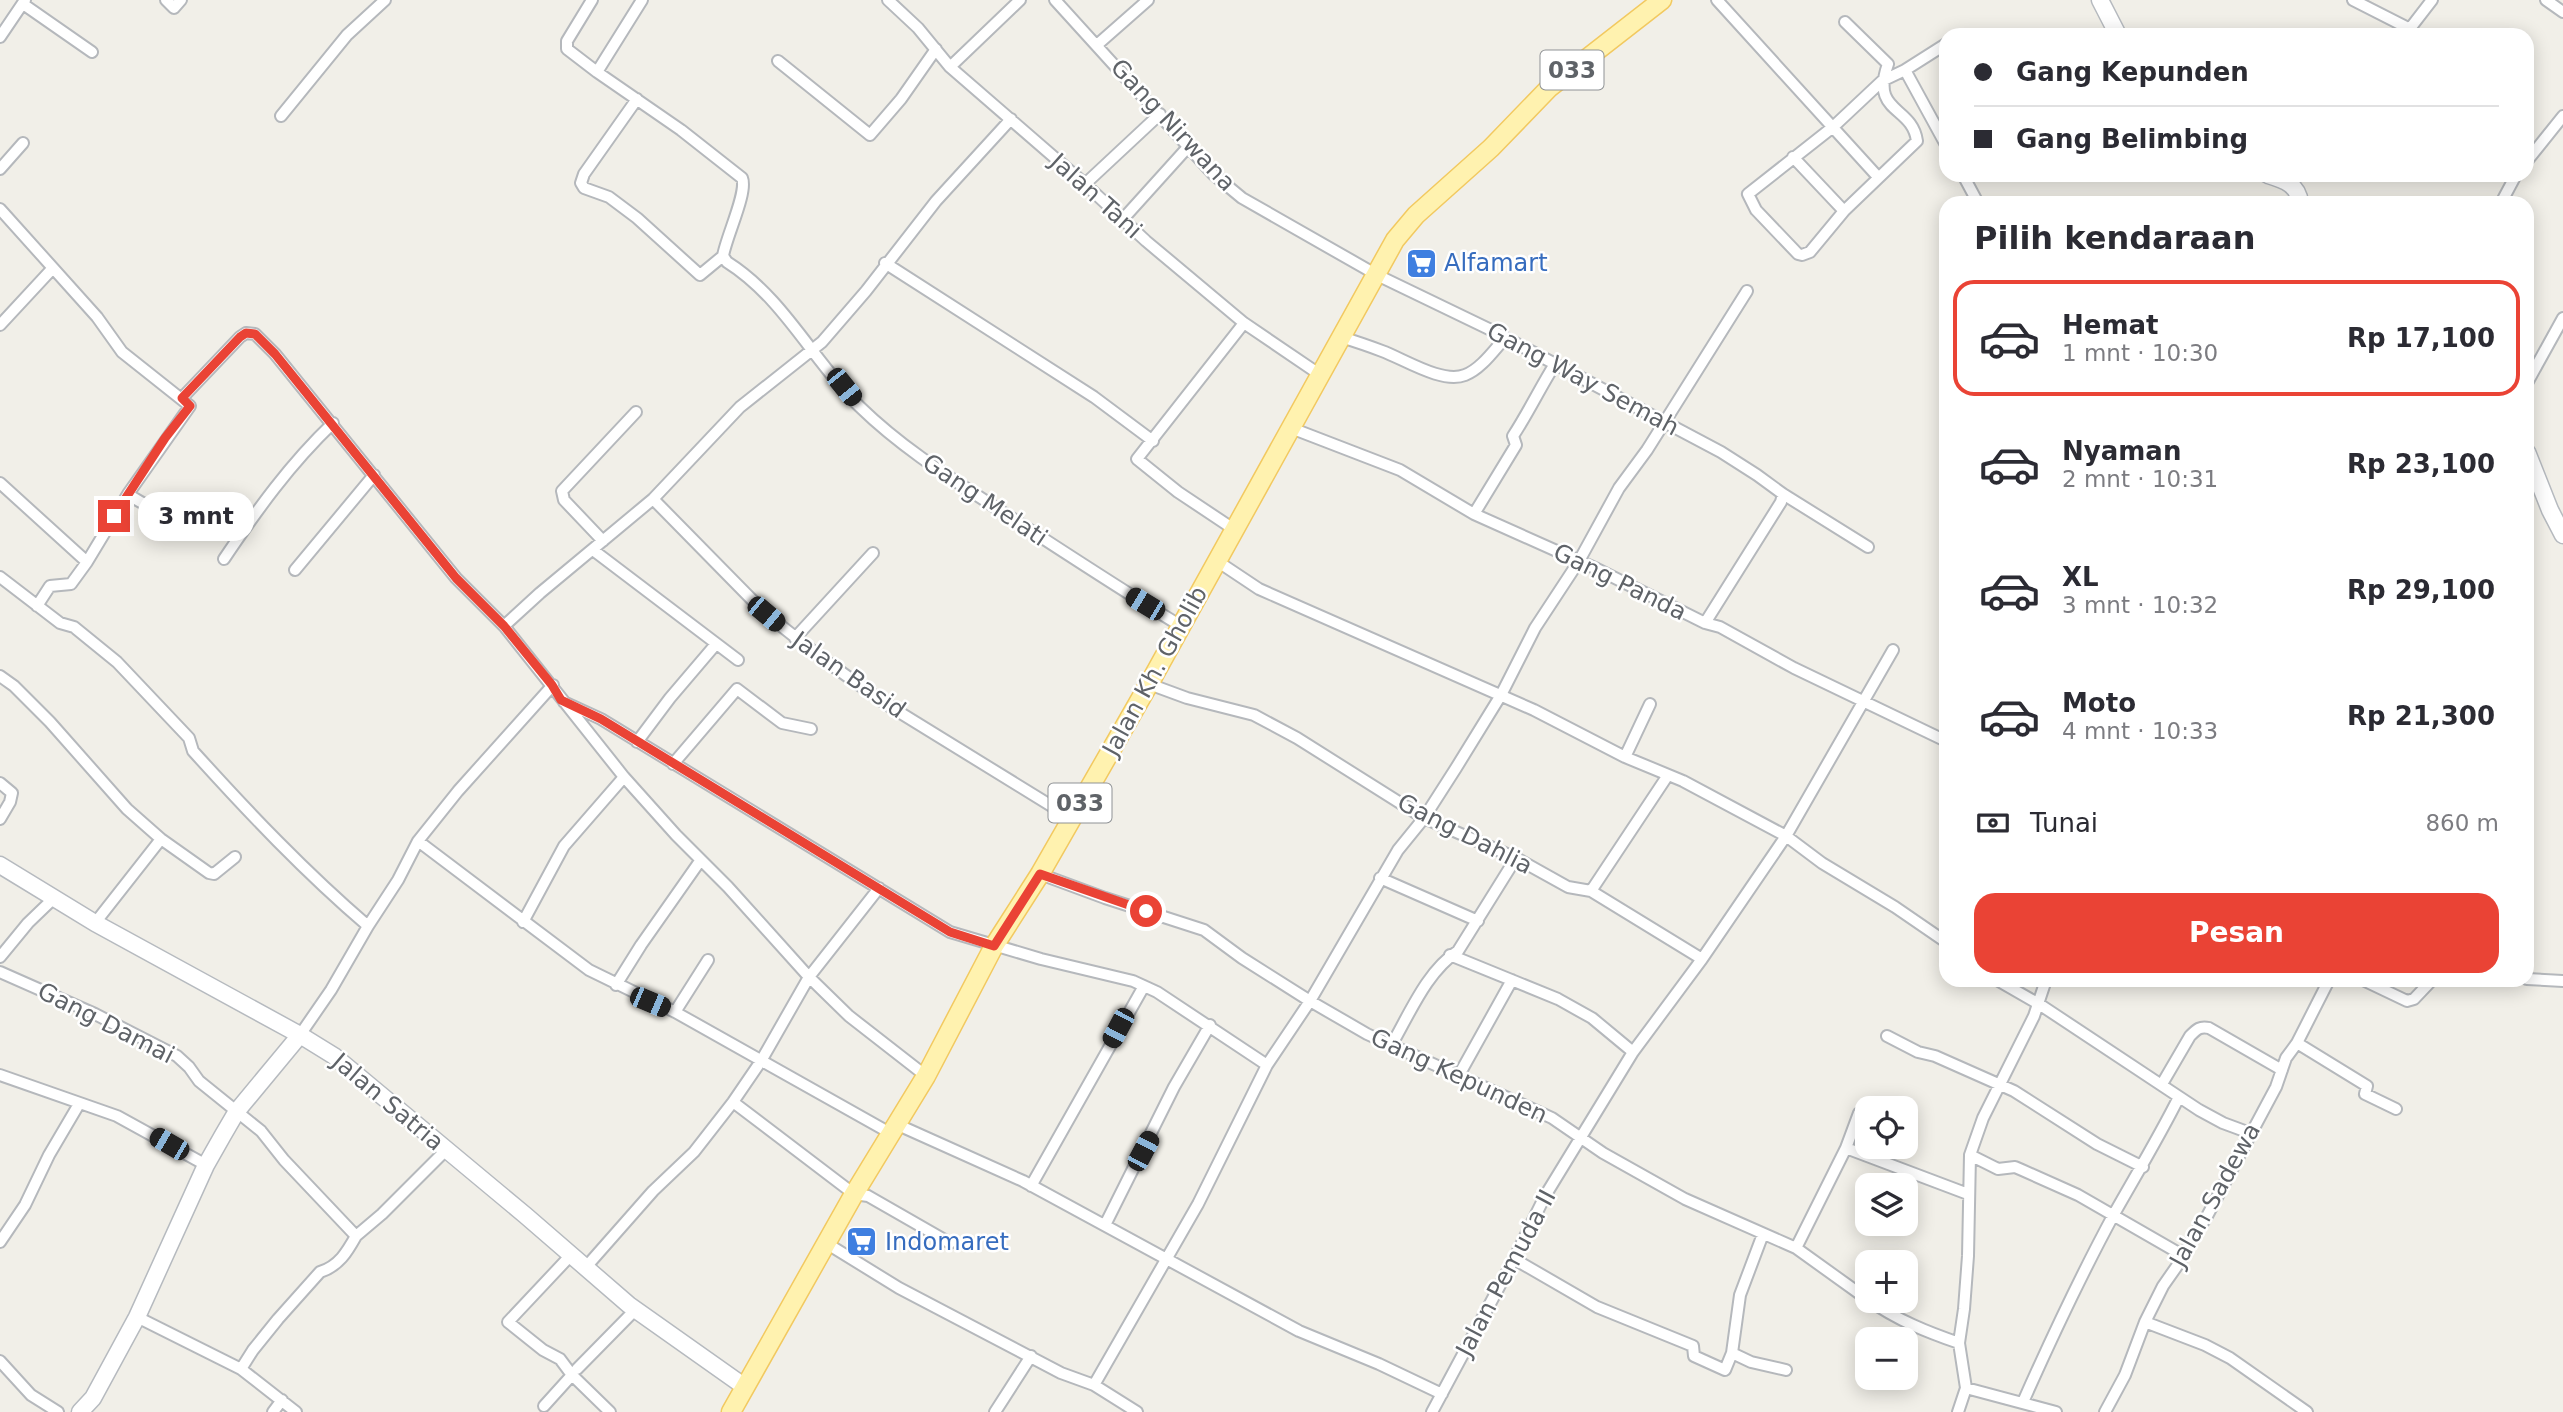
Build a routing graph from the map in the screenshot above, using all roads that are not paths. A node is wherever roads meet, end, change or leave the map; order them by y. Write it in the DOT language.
graph roads {
  1 [pos="166,0"];
  2 [pos="181,0"];
  3 [pos="385,0"];
  4 [pos="642,0"];
  5 [pos="888,0"];
  6 [pos="1020,0"];
  7 [pos="1055,0"];
  8 [pos="1147,0"];
  9 [pos="1661,0"];
  10 [pos="1717,0"];
  11 [pos="2099,0"];
  12 [pos="2353,0"];
  13 [pos="2432,0"];
  14 [pos="2546,0"];
  15 [pos="592,1"];
  16 [pos="24,2"];
  17 [pos="2563,12"];
  18 [pos="1845,22"];
  19 [pos="2114,28"];
  20 [pos="2400,28"];
  21 [pos="2410,28"];
  22 [pos="0,37"];
  23 [pos="1098,44"];
  24 [pos="936,49"];
  25 [pos="1939,49"];
  26 [pos="92,52"];
  27 [pos="778,61"];
  28 [pos="950,67"];
  29 [pos="1905,71"];
  30 [pos="597,72"];
  31 [pos="1882,81"];
  32 [pos="637,99"];
  33 [pos="1160,114"];
  34 [pos="281,116"];
  35 [pos="2563,116"];
  36 [pos="1011,120"];
  37 [pos="1833,127"];
  38 [pos="1939,132"];
  39 [pos="23,143"];
  40 [pos="1188,147"];
  41 [pos="2534,152"];
  42 [pos="1793,157"];
  43 [pos="0,169"];
  44 [pos="1878,177"];
  45 [pos="1086,184"];
  46 [pos="0,209"];
  47 [pos="1844,211"];
  48 [pos="1123,219"];
  49 [pos="723,256"];
  50 [pos="885,263"];
  51 [pos="52,269"];
  52 [pos="1377,275"];
  53 [pos="1747,291"];
  54 [pos="2563,318"];
  55 [pos="1244,323"];
  56 [pos="0,325"];
  57 [pos="1340,337"];
  58 [pos="1505,338"];
  59 [pos="811,348"];
  60 [pos="1555,364"];
  61 [pos="2534,370"];
  62 [pos="1319,374"];
  63 [pos="182,398"];
  64 [pos="636,412"];
  65 [pos="1664,421"];
  66 [pos="333,423"];
  67 [pos="1291,428"];
  68 [pos="1153,441"];
  69 [pos="2534,470"];
  70 [pos="374,475"];
  71 [pos="0,483"];
  72 [pos="128,494"];
  73 [pos="1783,494"];
  74 [pos="653,499"];
  75 [pos="1474,514"];
  76 [pos="188,528"];
  77 [pos="1235,530"];
  78 [pos="2563,535"];
  79 [pos="603,541"];
  80 [pos="1868,547"];
  81 [pos="593,550"];
  82 [pos="873,553"];
  83 [pos="224,559"];
  84 [pos="1217,561"];
  85 [pos="1579,561"];
  86 [pos="87,562"];
  87 [pos="295,570"];
  88 [pos="0,578"];
  89 [pos="37,606"];
  90 [pos="1705,623"];
  91 [pos="504,626"];
  92 [pos="1181,626"];
  93 [pos="795,638"];
  94 [pos="716,644"];
  95 [pos="1893,650"];
  96 [pos="738,660"];
  97 [pos="0,676"];
  98 [pos="1149,684"];
  99 [pos="552,685"];
  100 [pos="1501,695"];
  101 [pos="561,700"];
  102 [pos="1862,701"];
  103 [pos="1650,704"];
  104 [pos="811,729"];
  105 [pos="1939,738"];
  106 [pos="637,742"];
  107 [pos="1625,757"];
  108 [pos="673,764"];
  109 [pos="1668,775"];
  110 [pos="624,777"];
  111 [pos="0,783"];
  112 [pos="1072,818"];
  113 [pos="1424,818"];
  114 [pos="0,819"];
  115 [pos="1786,836"];
  116 [pos="161,839"];
  117 [pos="418,841"];
  118 [pos="235,857"];
  119 [pos="1516,858"];
  120 [pos="700,861"];
  121 [pos="0,865"];
  122 [pos="1040,874"];
  123 [pos="1380,878"];
  124 [pos="879,888"];
  125 [pos="1591,891"];
  126 [pos="54,898"];
  127 [pos="1478,921"];
  128 [pos="523,922"];
  129 [pos="95,923"];
  130 [pos="368,926"];
  131 [pos="1939,937"];
  132 [pos="994,946"];
  133 [pos="1450,955"];
  134 [pos="0,957"];
  135 [pos="1702,959"];
  136 [pos="708,960"];
  137 [pos="0,972"];
  138 [pos="808,977"];
  139 [pos="2534,979"];
  140 [pos="1512,981"];
  141 [pos="2563,981"];
  142 [pos="616,985"];
  143 [pos="1144,986"];
  144 [pos="2009,987"];
  145 [pos="2044,987"];
  146 [pos="2325,987"];
  147 [pos="2378,987"];
  148 [pos="2425,987"];
  149 [pos="1310,1002"];
  150 [pos="2039,1004"];
  151 [pos="675,1012"];
  152 [pos="1210,1025"];
  153 [pos="300,1035"];
  154 [pos="1887,1036"];
  155 [pos="2297,1043"];
  156 [pos="1392,1044"];
  157 [pos="1633,1052"];
  158 [pos="761,1061"];
  159 [pos="1267,1065"];
  160 [pos="2282,1070"];
  161 [pos="1460,1075"];
  162 [pos="0,1076"];
  163 [pos="926,1076"];
  164 [pos="2162,1084"];
  165 [pos="2000,1085"];
  166 [pos="2179,1097"];
  167 [pos="733,1102"];
  168 [pos="79,1104"];
  169 [pos="2396,1109"];
  170 [pos="237,1111"];
  171 [pos="1855,1124"];
  172 [pos="889,1126"];
  173 [pos="2250,1133"];
  174 [pos="1582,1137"];
  175 [pos="1846,1148"];
  176 [pos="446,1150"];
  177 [pos="1970,1155"];
  178 [pos="206,1165"];
  179 [pos="2143,1167"];
  180 [pos="1031,1186"];
  181 [pos="854,1194"];
  182 [pos="1968,1194"];
  183 [pos="2114,1216"];
  184 [pos="1105,1224"];
  185 [pos="1763,1234"];
  186 [pos="356,1236"];
  187 [pos="0,1242"];
  188 [pos="826,1243"];
  189 [pos="950,1243"];
  190 [pos="1796,1248"];
  191 [pos="571,1255"];
  192 [pos="2184,1256"];
  193 [pos="1166,1259"];
  194 [pos="1514,1259"];
  195 [pos="586,1267"];
  196 [pos="1855,1290"];
  197 [pos="635,1310"];
  198 [pos="1888,1313"];
  199 [pos="137,1317"];
  200 [pos="2145,1322"];
  201 [pos="1959,1343"];
  202 [pos="1732,1353"];
  203 [pos="1031,1356"];
  204 [pos="0,1361"];
  205 [pos="242,1369"];
  206 [pos="1786,1370"];
  207 [pos="575,1372"];
  208 [pos="1094,1385"];
  209 [pos="745,1387"];
  210 [pos="1966,1388"];
  211 [pos="1442,1394"];
  212 [pos="282,1400"];
  213 [pos="2023,1402"];
  214 [pos="544,1406"];
  215 [pos="58,1412"];
  216 [pos="80,1412"];
  217 [pos="272,1412"];
  218 [pos="296,1412"];
  219 [pos="610,1412"];
  220 [pos="731,1412"];
  221 [pos="995,1412"];
  222 [pos="1137,1412"];
  223 [pos="1432,1412"];
  224 [pos="1958,1412"];
  225 [pos="2056,1412"];
  226 [pos="2105,1412"];
  227 [pos="2307,1412"];
  1 -- 2 [label="street"];
  3 -- 34 [label="street"];
  4 -- 30 [label="street"];
  5 -- 24 [label="street, Jalan Tani"];
  6 -- 28 [label="street"];
  7 -- 23 [label="street, Gang Nirwana"];
  8 -- 23 [label="street"];
  9 -- 52 [label="main road, Jalan Kh. Gholib / 033"];
  10 -- 37 [label="street"];
  11 -- 19 [label="street"];
  12 -- 20 [label="street"];
  13 -- 21 [label="street"];
  14 -- 17 [label="street"];
  15 -- 30 [label="street"];
  16 -- 22 [label="street"];
  16 -- 26 [label="street"];
  18 -- 31 [label="street"];
  23 -- 33 [label="street, Gang Nirwana"];
  24 -- 27 [label="street"];
  24 -- 28 [label="street, Jalan Tani"];
  25 -- 29 [label="street"];
  28 -- 36 [label="street, Jalan Tani"];
  29 -- 31 [label="street"];
  29 -- 38 [label="street"];
  30 -- 32 [label="street"];
  31 -- 37 [label="street"];
  31 -- 44 [label="street"];
  32 -- 49 [label="street"];
  32 -- 49 [label="street"];
  33 -- 40 [label="street, Gang Nirwana"];
  33 -- 45 [label="street"];
  35 -- 41 [label="street"];
  36 -- 45 [label="street, Jalan Tani"];
  36 -- 50 [label="street"];
  37 -- 42 [label="street"];
  37 -- 44 [label="street"];
  39 -- 43 [label="street"];
  40 -- 48 [label="street"];
  40 -- 52 [label="street, Gang Nirwana"];
  42 -- 47 [label="street"];
  42 -- 47 [label="street"];
  44 -- 47 [label="street"];
  45 -- 48 [label="street, Jalan Tani"];
  46 -- 51 [label="street"];
  48 -- 55 [label="street, Jalan Tani"];
  49 -- 59 [label="street, Gang Melati"];
  50 -- 59 [label="street"];
  50 -- 68 [label="street"];
  51 -- 56 [label="street"];
  51 -- 63 [label="street"];
  52 -- 57 [label="main road, Jalan Kh. Gholib / 033"];
  52 -- 58 [label="street, Gang Way Semah"];
  53 -- 65 [label="street"];
  54 -- 61 [label="street"];
  55 -- 62 [label="street, Jalan Tani"];
  55 -- 68 [label="street"];
  57 -- 58 [label="street"];
  57 -- 62 [label="main road, Jalan Kh. Gholib / 033"];
  58 -- 60 [label="street, Gang Way Semah"];
  59 -- 74 [label="street"];
  59 -- 92 [label="street, Gang Melati"];
  60 -- 65 [label="street, Gang Way Semah"];
  60 -- 75 [label="street"];
  62 -- 67 [label="main road, Jalan Kh. Gholib / 033"];
  63 -- 66 [label="street"];
  63 -- 72 [label="street"];
  64 -- 79 [label="street"];
  65 -- 73 [label="street, Gang Way Semah"];
  65 -- 85 [label="street"];
  66 -- 70 [label="street"];
  66 -- 83 [label="street"];
  67 -- 75 [label="street, Gang Panda"];
  67 -- 77 [label="main road, Jalan Kh. Gholib / 033"];
  68 -- 77 [label="street"];
  69 -- 78 [label="street"];
  70 -- 87 [label="street"];
  70 -- 91 [label="street"];
  71 -- 86 [label="street"];
  72 -- 76 [label="street"];
  72 -- 86 [label="street"];
  73 -- 80 [label="street, Gang Way Semah"];
  73 -- 90 [label="street"];
  74 -- 79 [label="street"];
  74 -- 93 [label="street, Jalan Basid"];
  75 -- 85 [label="street, Gang Panda"];
  77 -- 84 [label="main road, Jalan Kh. Gholib / 033"];
  79 -- 81 [label="street"];
  81 -- 91 [label="street"];
  81 -- 94 [label="street"];
  82 -- 93 [label="street"];
  84 -- 92 [label="main road, Jalan Kh. Gholib / 033"];
  84 -- 100 [label="street"];
  85 -- 90 [label="street, Gang Panda"];
  85 -- 100 [label="street"];
  86 -- 89 [label="street"];
  88 -- 89 [label="street"];
  89 -- 130 [label="street"];
  90 -- 102 [label="street, Gang Panda"];
  91 -- 99 [label="street"];
  92 -- 98 [label="main road, Jalan Kh. Gholib / 033"];
  93 -- 112 [label="street, Jalan Basid"];
  94 -- 96 [label="street"];
  94 -- 106 [label="street"];
  95 -- 102 [label="street, Jalan Pemuda II"];
  97 -- 116 [label="street"];
  98 -- 112 [label="main road, Jalan Kh. Gholib / 033"];
  98 -- 113 [label="street, Gang Dahlia"];
  99 -- 101 [label="street"];
  99 -- 117 [label="street"];
  100 -- 107 [label="street"];
  100 -- 113 [label="street"];
  101 -- 106 [label="street"];
  101 -- 110 [label="street"];
  102 -- 105 [label="street, Gang Panda"];
  102 -- 115 [label="street, Jalan Pemuda II"];
  103 -- 107 [label="street"];
  104 -- 108 [label="street"];
  106 -- 108 [label="street"];
  107 -- 109 [label="street"];
  108 -- 124 [label="street"];
  109 -- 115 [label="street"];
  109 -- 125 [label="street"];
  110 -- 120 [label="street"];
  110 -- 128 [label="street"];
  111 -- 114 [label="street"];
  112 -- 122 [label="main road, Jalan Kh. Gholib / 033"];
  113 -- 119 [label="street, Gang Dahlia"];
  113 -- 123 [label="street"];
  115 -- 131 [label="street"];
  115 -- 135 [label="street, Jalan Pemuda II"];
  116 -- 118 [label="street"];
  116 -- 129 [label="street"];
  117 -- 128 [label="street"];
  117 -- 130 [label="street"];
  119 -- 125 [label="street, Gang Dahlia"];
  119 -- 127 [label="street"];
  120 -- 138 [label="street"];
  120 -- 142 [label="street"];
  121 -- 126 [label="street, Jalan Satria"];
  122 -- 132 [label="main road, Jalan Kh. Gholib / 033"];
  122 -- 149 [label="street, Gang Kepunden"];
  123 -- 127 [label="street"];
  123 -- 149 [label="street"];
  124 -- 132 [label="street"];
  124 -- 138 [label="street"];
  125 -- 135 [label="street, Gang Dahlia"];
  126 -- 129 [label="street, Jalan Satria"];
  126 -- 134 [label="street"];
  127 -- 133 [label="street"];
  128 -- 142 [label="street"];
  129 -- 153 [label="street, Jalan Satria"];
  130 -- 153 [label="street"];
  132 -- 143 [label="street"];
  132 -- 163 [label="main road, Jalan Kh. Gholib / 033"];
  133 -- 140 [label="street"];
  133 -- 156 [label="street"];
  135 -- 157 [label="street, Jalan Pemuda II"];
  136 -- 151 [label="street"];
  137 -- 170 [label="street, Gang Damai"];
  138 -- 158 [label="street"];
  138 -- 163 [label="street"];
  139 -- 141 [label="street"];
  140 -- 157 [label="street"];
  140 -- 161 [label="street"];
  142 -- 151 [label="street"];
  143 -- 152 [label="street"];
  143 -- 180 [label="street"];
  144 -- 150 [label="street"];
  145 -- 150 [label="street"];
  146 -- 155 [label="street, Jalan Sadewa"];
  147 -- 148 [label="street"];
  149 -- 156 [label="street, Gang Kepunden"];
  149 -- 159 [label="street"];
  150 -- 164 [label="street"];
  150 -- 165 [label="street"];
  151 -- 158 [label="street"];
  152 -- 159 [label="street"];
  152 -- 184 [label="street"];
  153 -- 170 [label="street"];
  153 -- 176 [label="street, Jalan Satria"];
  154 -- 165 [label="street"];
  155 -- 160 [label="street, Jalan Sadewa"];
  155 -- 169 [label="street"];
  156 -- 161 [label="street, Gang Kepunden"];
  157 -- 174 [label="street, Jalan Pemuda II"];
  158 -- 167 [label="street"];
  158 -- 172 [label="street"];
  159 -- 193 [label="street"];
  160 -- 164 [label="street"];
  160 -- 173 [label="street, Jalan Sadewa"];
  161 -- 174 [label="street, Gang Kepunden"];
  162 -- 168 [label="street"];
  163 -- 172 [label="main road, Jalan Kh. Gholib / 033"];
  164 -- 166 [label="street"];
  165 -- 177 [label="street"];
  165 -- 179 [label="street"];
  166 -- 173 [label="street"];
  166 -- 179 [label="street"];
  167 -- 181 [label="street"];
  167 -- 195 [label="street"];
  168 -- 178 [label="street"];
  168 -- 187 [label="street"];
  170 -- 178 [label="street"];
  170 -- 186 [label="street, Gang Damai"];
  171 -- 175 [label="street"];
  172 -- 180 [label="street"];
  172 -- 181 [label="main road, Jalan Kh. Gholib / 033"];
  173 -- 192 [label="street, Jalan Sadewa"];
  174 -- 185 [label="street, Gang Kepunden"];
  174 -- 194 [label="street, Jalan Pemuda II"];
  175 -- 182 [label="street"];
  175 -- 190 [label="street"];
  176 -- 186 [label="street"];
  176 -- 191 [label="street, Jalan Satria"];
  177 -- 182 [label="street"];
  177 -- 183 [label="street"];
  178 -- 199 [label="street"];
  179 -- 183 [label="street"];
  180 -- 184 [label="street"];
  181 -- 188 [label="main road, Jalan Kh. Gholib / 033"];
  181 -- 189 [label="street"];
  182 -- 201 [label="street"];
  183 -- 192 [label="street"];
  183 -- 213 [label="street"];
  184 -- 193 [label="street"];
  185 -- 190 [label="street, Gang Kepunden"];
  185 -- 202 [label="street"];
  186 -- 205 [label="street"];
  188 -- 203 [label="street"];
  188 -- 209 [label="main road, Jalan Kh. Gholib / 033"];
  190 -- 196 [label="street, Gang Kepunden"];
  191 -- 195 [label="street, Jalan Satria"];
  191 -- 207 [label="street"];
  192 -- 200 [label="street, Jalan Sadewa"];
  193 -- 208 [label="street"];
  193 -- 211 [label="street"];
  194 -- 202 [label="street"];
  194 -- 211 [label="street, Jalan Pemuda II"];
  195 -- 197 [label="street, Jalan Satria"];
  197 -- 207 [label="street"];
  197 -- 209 [label="street, Jalan Satria"];
  198 -- 201 [label="street, Gang Kepunden"];
  199 -- 205 [label="street"];
  199 -- 216 [label="street"];
  200 -- 226 [label="street, Jalan Sadewa"];
  200 -- 227 [label="street"];
  201 -- 210 [label="street"];
  202 -- 206 [label="street"];
  203 -- 208 [label="street"];
  203 -- 221 [label="street"];
  204 -- 215 [label="street"];
  205 -- 212 [label="street"];
  207 -- 214 [label="street"];
  207 -- 219 [label="street"];
  208 -- 222 [label="street"];
  209 -- 220 [label="main road, Jalan Kh. Gholib / 033"];
  210 -- 213 [label="street"];
  210 -- 224 [label="street"];
  211 -- 223 [label="street, Jalan Pemuda II"];
  212 -- 217 [label="street"];
  212 -- 218 [label="street"];
  213 -- 225 [label="street"];
}
